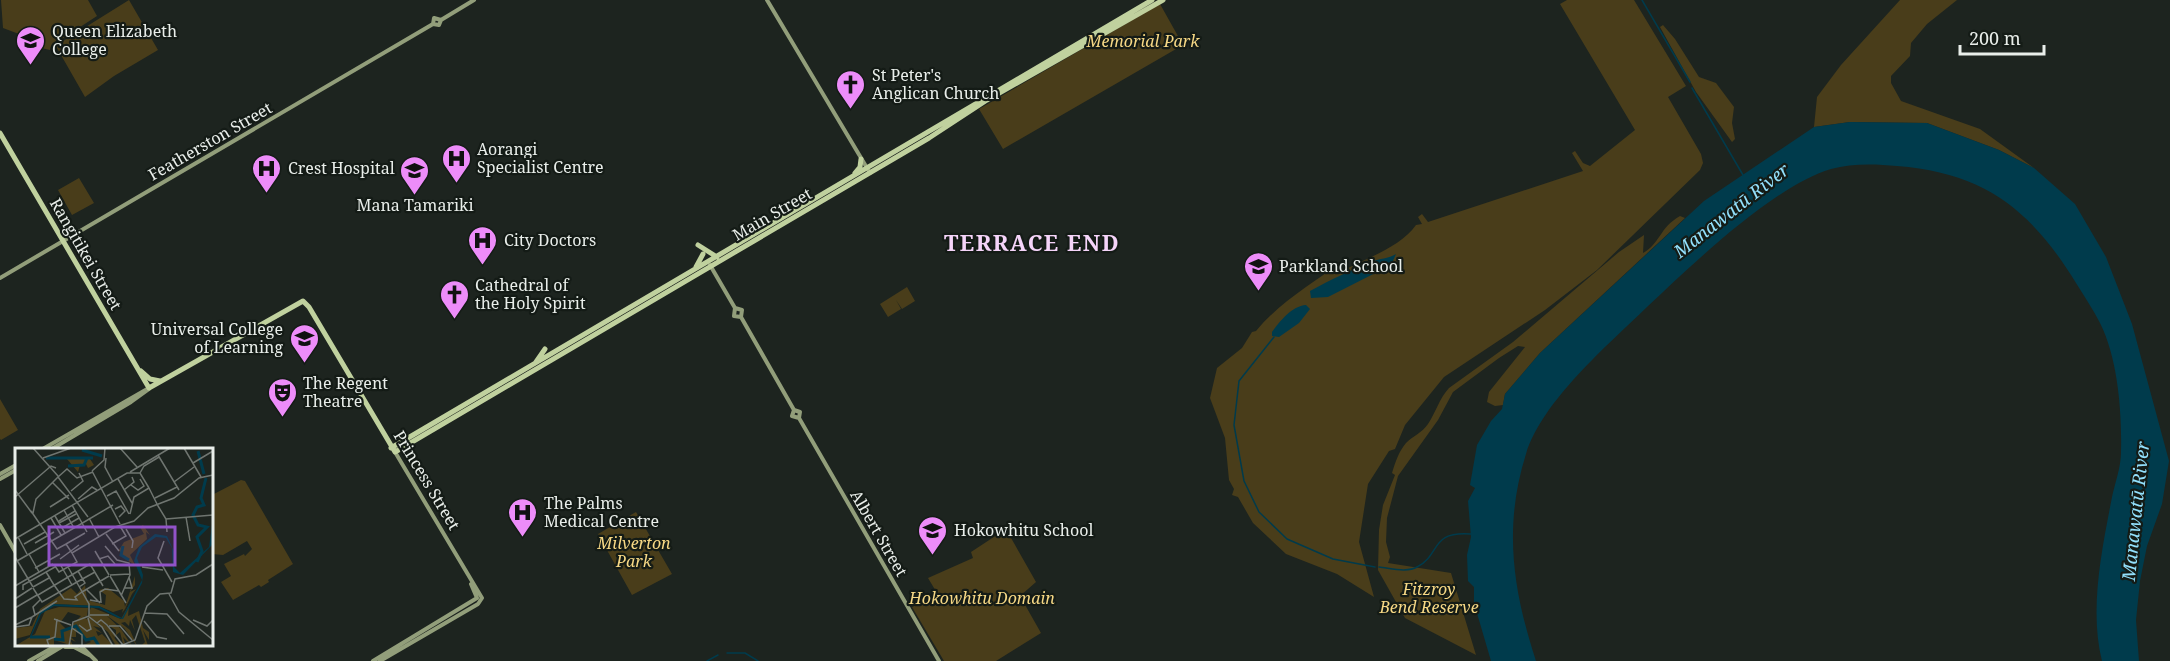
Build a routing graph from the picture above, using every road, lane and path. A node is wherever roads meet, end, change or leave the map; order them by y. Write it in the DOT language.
graph roads {
  1 [pos="474,0"];
  2 [pos="767,0"];
  3 [pos="1152,0"];
  4 [pos="1163,0"];
  5 [pos="0,133"];
  6 [pos="861,159"];
  7 [pos="869,171"];
  8 [pos="848,180"];
  9 [pos="64,241"];
  10 [pos="698,245"];
  11 [pos="703,254"];
  12 [pos="717,257"];
  13 [pos="710,264"];
  14 [pos="688,274"];
  15 [pos="0,278"];
  16 [pos="546,348"];
  17 [pos="530,367"];
  18 [pos="137,369"];
  19 [pos="160,381"];
  20 [pos="149,388"];
  21 [pos="44,448"];
  22 [pos="53,448"];
  23 [pos="393,450"];
  24 [pos="15,466"];
  25 [pos="15,471"];
  26 [pos="0,474"];
  27 [pos="0,479"];
  28 [pos="0,525"];
  29 [pos="15,551"];
  30 [pos="479,600"];
  31 [pos="58,646"];
  32 [pos="59,646"];
  33 [pos="67,646"];
  34 [pos="81,646"];
  35 [pos="91,656"];
  36 [pos="29,661"];
  37 [pos="38,661"];
  38 [pos="96,661"];
  39 [pos="373,661"];
  40 [pos="380,661"];
  41 [pos="939,661"];
  1 -- 9 [label="main road, Featherston Street"];
  2 -- 6 [label="main road"];
  3 -- 7 [label="highway, Main Street"];
  4 -- 7 [label="highway, Main Street"];
  5 -- 9 [label="highway, Rangitikei Street"];
  6 -- 7 [label="main road"];
  6 -- 8 [label="highway"];
  7 -- 8 [label="highway, Main Street"];
  7 -- 13 [label="highway, Main Street"];
  8 -- 12 [label="highway, Main Street"];
  9 -- 15 [label="main road, Featherston Street"];
  9 -- 18 [label="highway, Rangitikei Street"];
  10 -- 12 [label="highway"];
  11 -- 14 [label="highway"];
  12 -- 13 [label="highway, Main Street"];
  13 -- 14 [label="highway, Main Street"];
  13 -- 23 [label="highway, Main Street"];
  13 -- 41 [label="main road, Albert Street"];
  14 -- 17 [label="highway, Main Street"];
  16 -- 17 [label="highway"];
  17 -- 23 [label="highway, Main Street"];
  18 -- 19 [label="highway"];
  18 -- 20 [label="highway, Rangitikei Street"];
  19 -- 20 [label="highway"];
  19 -- 23 [label="highway, Princess Street"];
  20 -- 21 [label="main road"];
  20 -- 22 [label="main road"];
  23 -- 30 [label="main road, Princess Street"];
  24 -- 26 [label="main road"];
  25 -- 27 [label="main road"];
  28 -- 29 [label="main road"];
  30 -- 39 [label="main road"];
  30 -- 40 [label="main road"];
  31 -- 36 [label="main road"];
  32 -- 37 [label="main road"];
  33 -- 35 [label="main road"];
  34 -- 35 [label="main road"];
  35 -- 38 [label="main road"];
}
